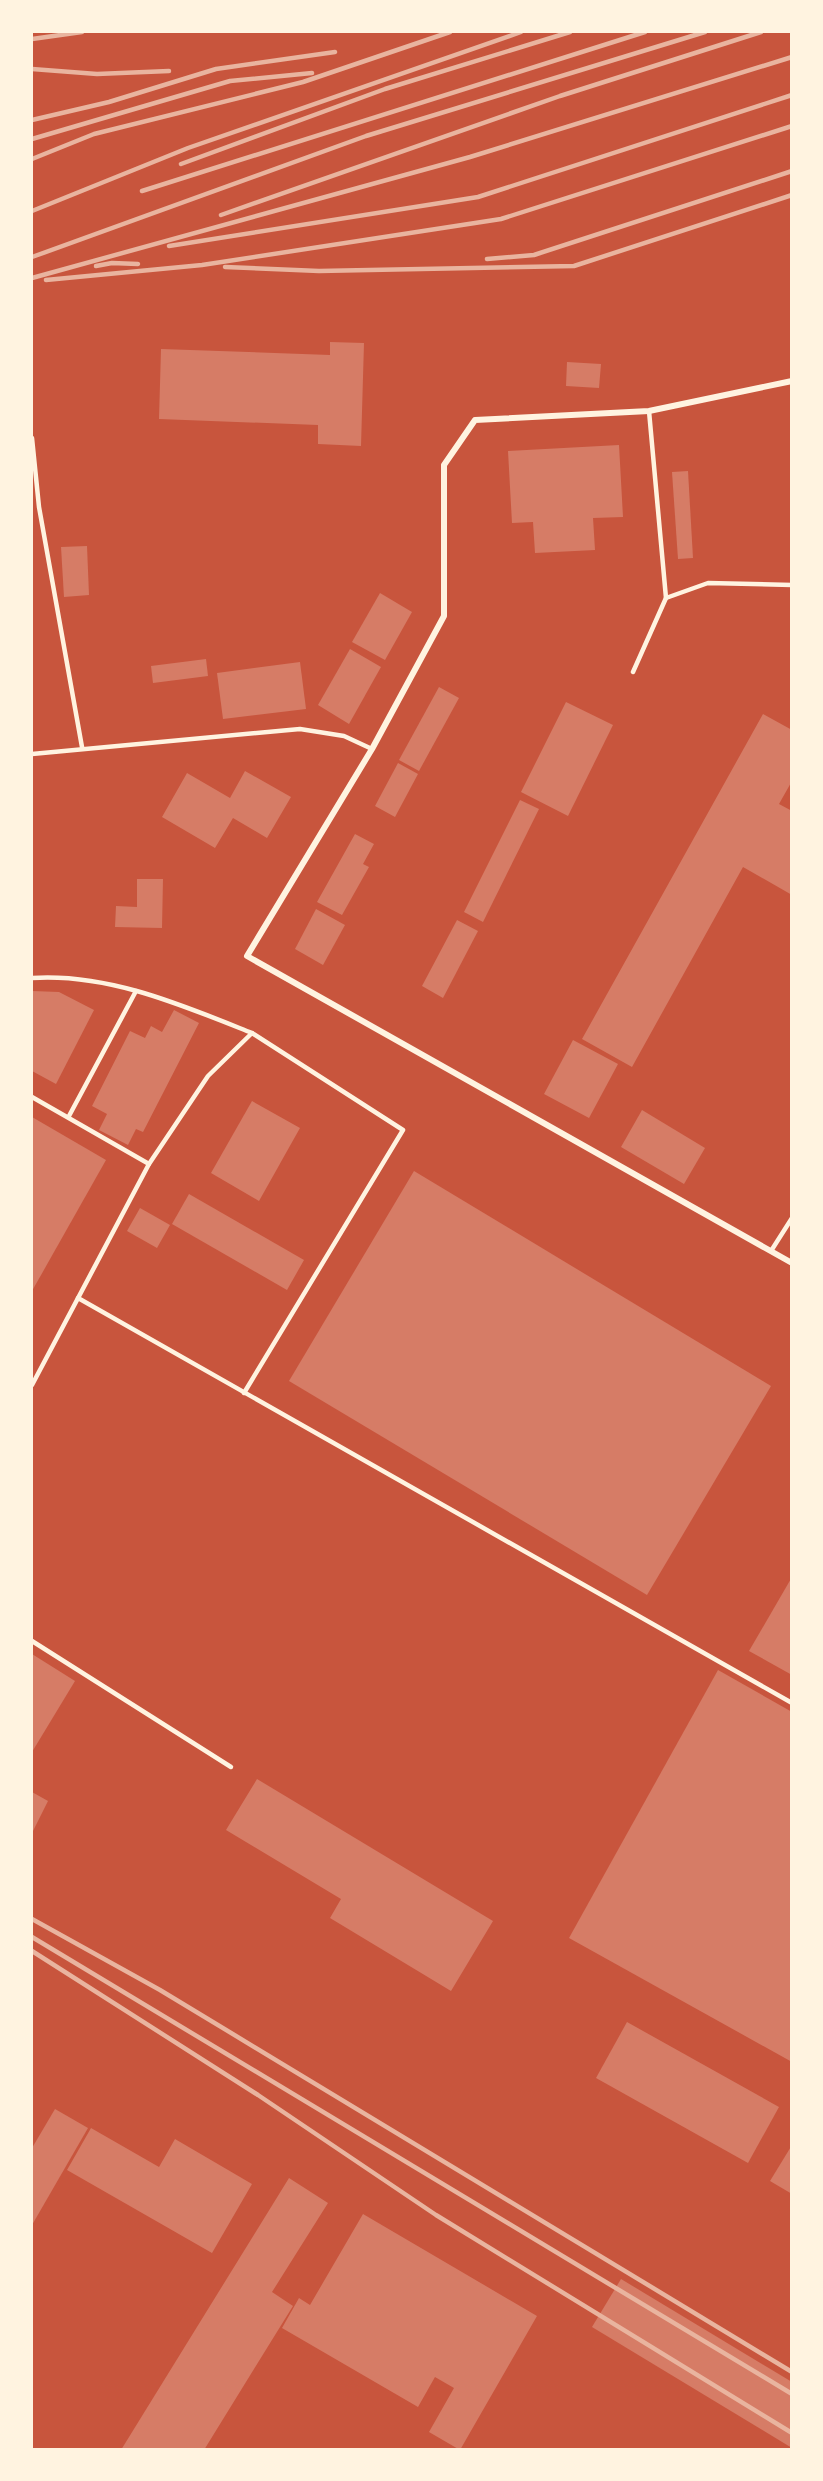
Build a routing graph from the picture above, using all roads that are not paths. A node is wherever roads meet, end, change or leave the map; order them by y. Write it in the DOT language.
graph roads {
  1 [pos="792,381"];
  2 [pos="649,411"];
  3 [pos="32,438"];
  4 [pos="792,585"];
  5 [pos="666,598"];
  6 [pos="633,672"];
  7 [pos="82,747"];
  8 [pos="372,749"];
  9 [pos="32,754"];
  10 [pos="32,978"];
  11 [pos="136,991"];
  12 [pos="252,1033"];
  13 [pos="32,1097"];
  14 [pos="69,1116"];
  15 [pos="148,1164"];
  16 [pos="792,1218"];
  17 [pos="771,1251"];
  18 [pos="792,1263"];
  19 [pos="78,1298"];
  20 [pos="34,1376"];
  21 [pos="32,1385"];
  22 [pos="244,1393"];
  23 [pos="32,1641"];
  24 [pos="792,1703"];
  25 [pos="231,1767"];
  1 -- 2 [label="street"];
  2 -- 5 [label="lane"];
  2 -- 8 [label="street"];
  3 -- 7 [label="lane"];
  4 -- 5 [label="lane"];
  5 -- 6 [label="lane"];
  7 -- 8 [label="lane"];
  7 -- 9 [label="lane"];
  8 -- 17 [label="street"];
  10 -- 11 [label="lane"];
  11 -- 12 [label="lane"];
  11 -- 14 [label="lane"];
  12 -- 15 [label="lane"];
  12 -- 22 [label="lane"];
  13 -- 14 [label="lane"];
  14 -- 15 [label="lane"];
  15 -- 19 [label="lane"];
  16 -- 17 [label="lane"];
  17 -- 18 [label="street"];
  19 -- 20 [label="lane"];
  19 -- 22 [label="lane"];
  20 -- 21 [label="lane"];
  22 -- 24 [label="lane"];
  23 -- 25 [label="lane"];
}
